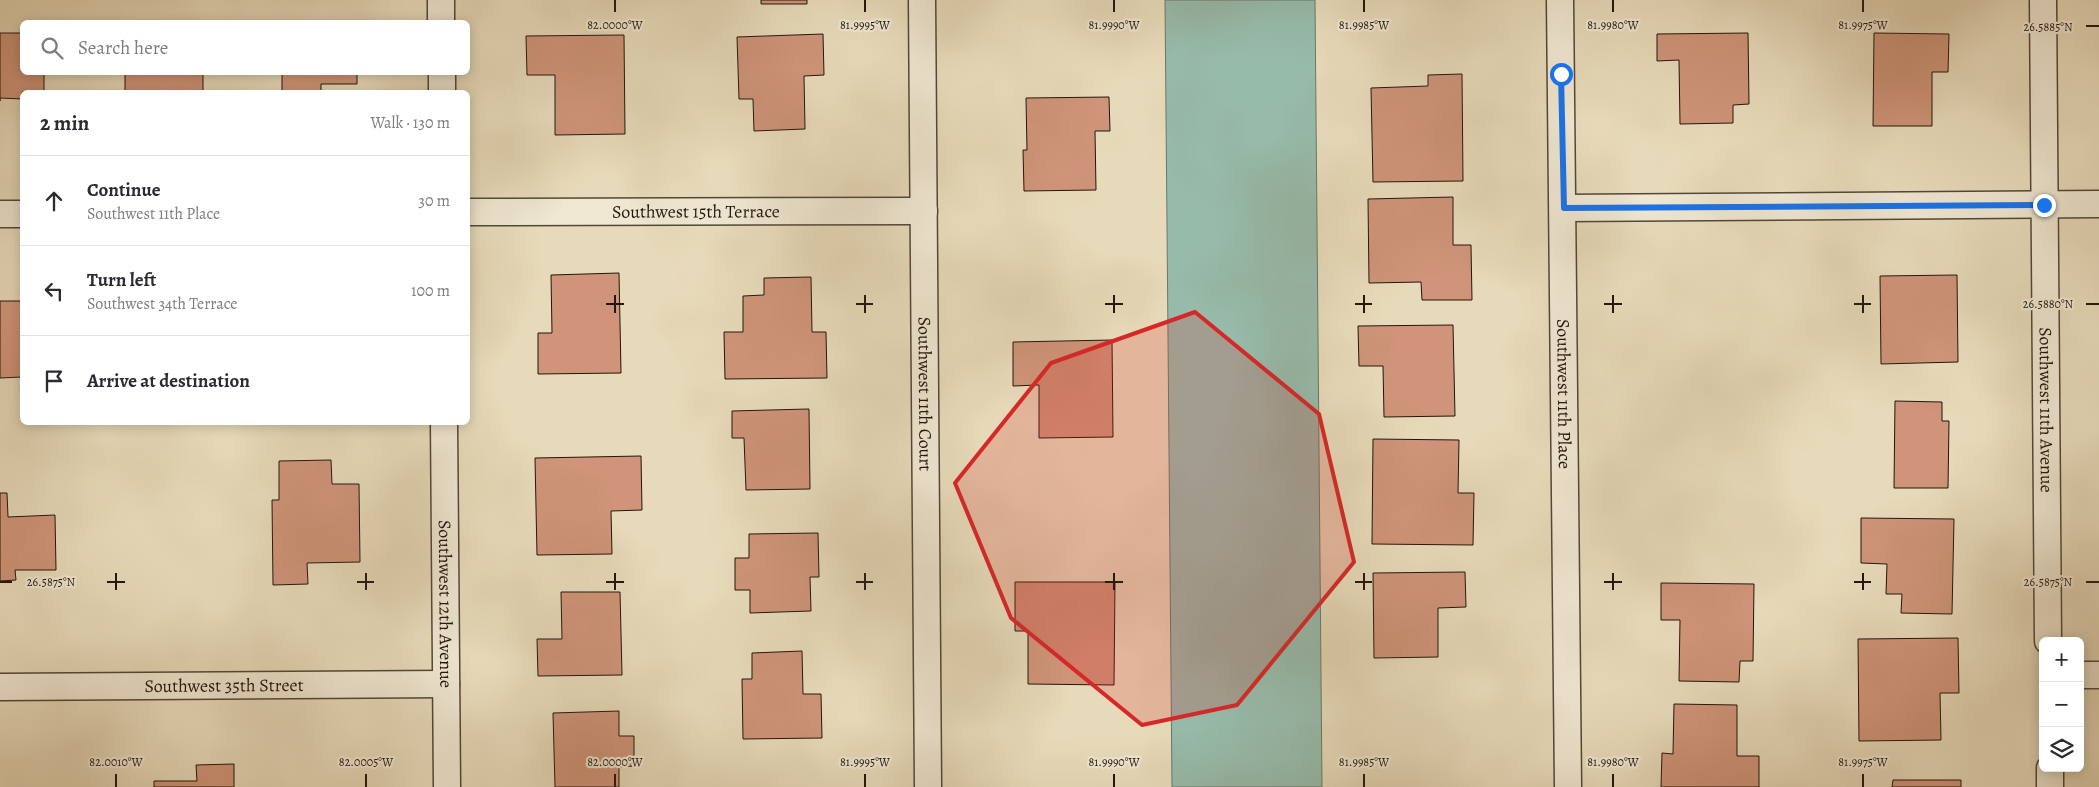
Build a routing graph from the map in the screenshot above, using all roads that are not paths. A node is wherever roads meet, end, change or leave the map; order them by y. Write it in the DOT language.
graph roads {
  1 [pos="441,0"];
  2 [pos="922,0"];
  3 [pos="1560,0"];
  4 [pos="2043,0"];
  5 [pos="441,20"];
  6 [pos="442,75"];
  7 [pos="442,90"];
  8 [pos="2099,204"];
  9 [pos="2044,205"];
  10 [pos="1564,208"];
  11 [pos="924,211"];
  12 [pos="470,212"];
  13 [pos="0,214"];
  14 [pos="20,214"];
  15 [pos="444,425"];
  16 [pos="2048,637"];
  17 [pos="2084,675"];
  18 [pos="2099,675"];
  19 [pos="446,684"];
  20 [pos="0,687"];
  21 [pos="2050,772"];
  22 [pos="447,787"];
  23 [pos="928,787"];
  24 [pos="1568,787"];
  25 [pos="2050,787"];
  1 -- 5 [label="street"];
  2 -- 11 [label="street, Southwest 11th Court"];
  3 -- 10 [label="street, Southwest 11th Place"];
  4 -- 9 [label="street, Southwest 11th Avenue"];
  6 -- 7 [label="street"];
  8 -- 9 [label="street"];
  9 -- 10 [label="street"];
  9 -- 16 [label="street, Southwest 11th Avenue"];
  10 -- 24 [label="street, Southwest 11th Place"];
  11 -- 12 [label="street, Southwest 15th Terrace"];
  11 -- 23 [label="street, Southwest 11th Court"];
  13 -- 14 [label="street"];
  15 -- 19 [label="street, Southwest 12th Avenue"];
  17 -- 18 [label="street"];
  19 -- 20 [label="street, Southwest 35th Street"];
  19 -- 22 [label="street, Southwest 12th Avenue"];
  21 -- 25 [label="street"];
}
